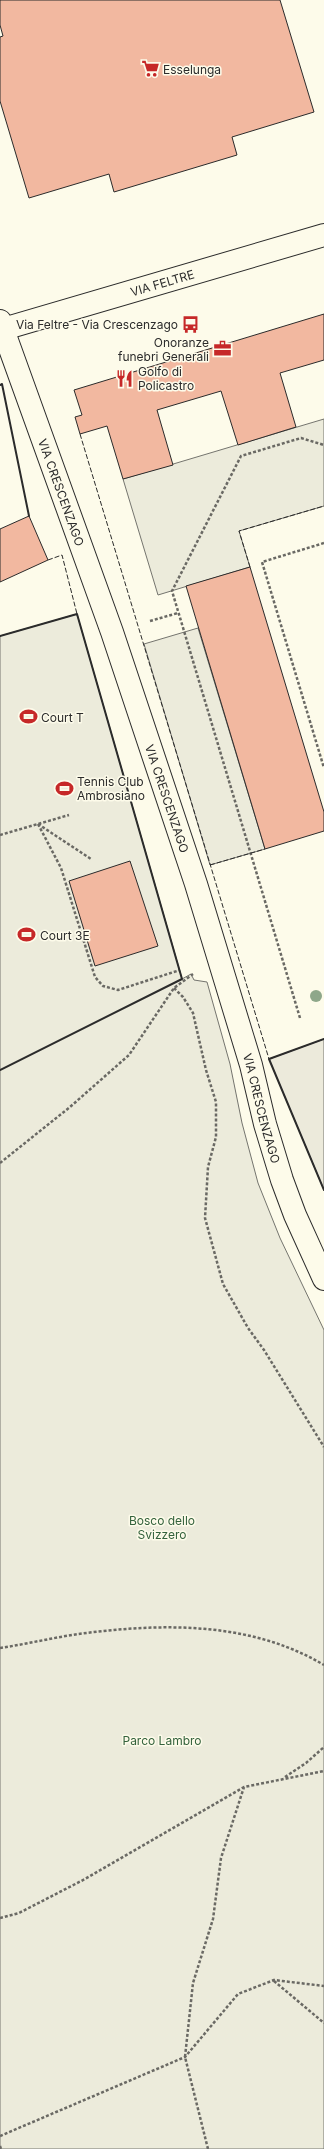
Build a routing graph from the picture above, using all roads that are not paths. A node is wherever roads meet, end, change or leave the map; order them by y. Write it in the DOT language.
graph roads {
  1 [pos="324,235"];
  2 [pos="1,326"];
  3 [pos="324,1279"];
  1 -- 2 [label="street, VIA FELTRE"];
  2 -- 3 [label="street, VIA CRESCENZAGO"];
}
